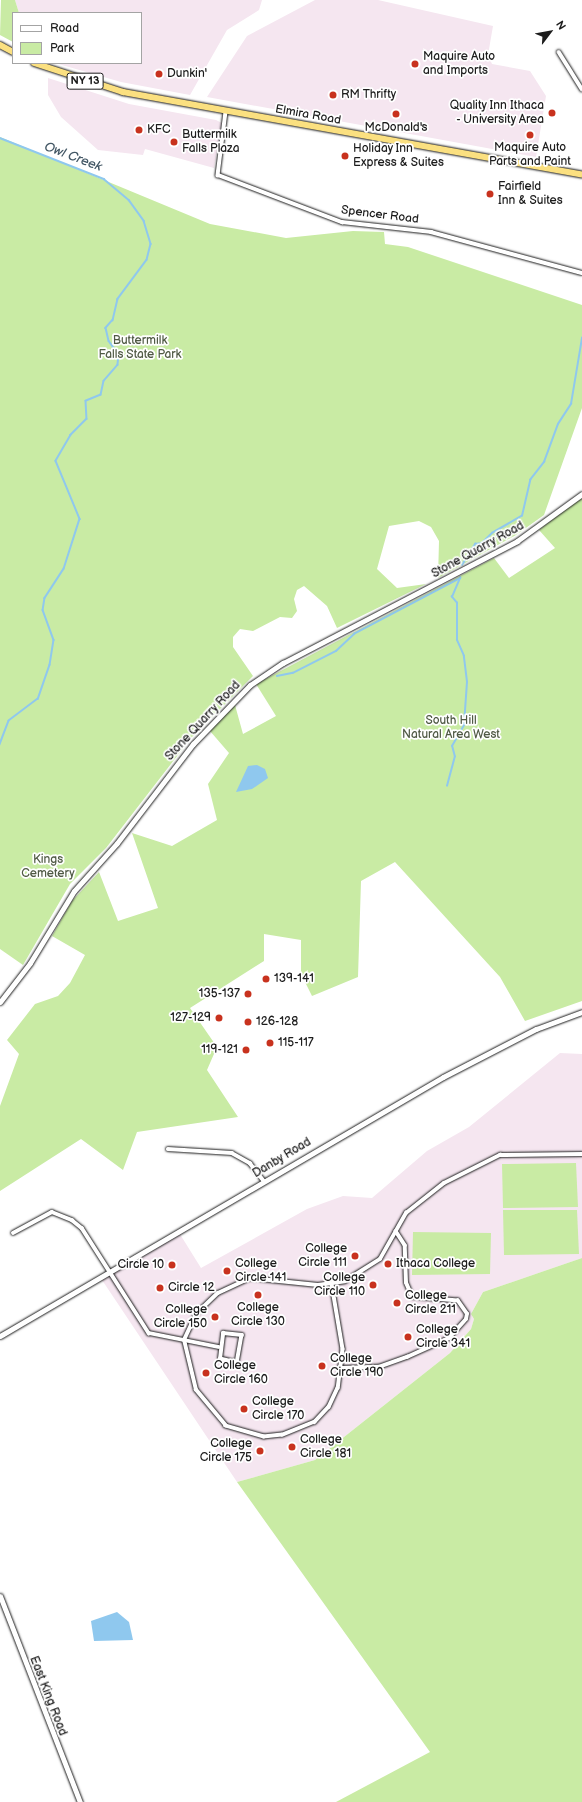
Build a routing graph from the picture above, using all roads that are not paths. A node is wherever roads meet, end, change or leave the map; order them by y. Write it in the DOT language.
graph roads {
  1 [pos="0,45"];
  2 [pos="12,51"];
  3 [pos="559,52"];
  4 [pos="37,64"];
  5 [pos="582,89"];
  6 [pos="226,112"];
  7 [pos="582,175"];
  8 [pos="582,273"];
  9 [pos="582,494"];
  10 [pos="0,1002"];
  11 [pos="582,1012"];
  12 [pos="168,1149"];
  13 [pos="582,1154"];
  14 [pos="264,1181"];
  15 [pos="396,1232"];
  16 [pos="13,1233"];
  17 [pos="109,1272"];
  18 [pos="332,1284"];
  19 [pos="0,1336"];
  20 [pos="184,1340"];
  21 [pos="219,1347"];
  22 [pos="342,1368"];
  23 [pos="0,1596"];
  24 [pos="80,1802"];
  1 -- 2 [label="highway"];
  3 -- 5 [label="street"];
  4 -- 6 [label="highway, Elmira Road / NY 13"];
  6 -- 7 [label="highway, Elmira Road / NY 13"];
  6 -- 8 [label="street, Spencer Road"];
  9 -- 10 [label="street, Stone Quarry Road"];
  11 -- 14 [label="street, Danby Road"];
  12 -- 14 [label="street"];
  13 -- 15 [label="street"];
  14 -- 17 [label="street, Danby Road"];
  15 -- 18 [label="street"];
  15 -- 22 [label="street"];
  16 -- 17 [label="street"];
  17 -- 19 [label="street, Danby Road"];
  17 -- 20 [label="street"];
  18 -- 20 [label="street"];
  18 -- 22 [label="street"];
  20 -- 21 [label="street"];
  20 -- 22 [label="street"];
  21 -- 21 [label="street"];
  23 -- 24 [label="street, East King Road"];
}
